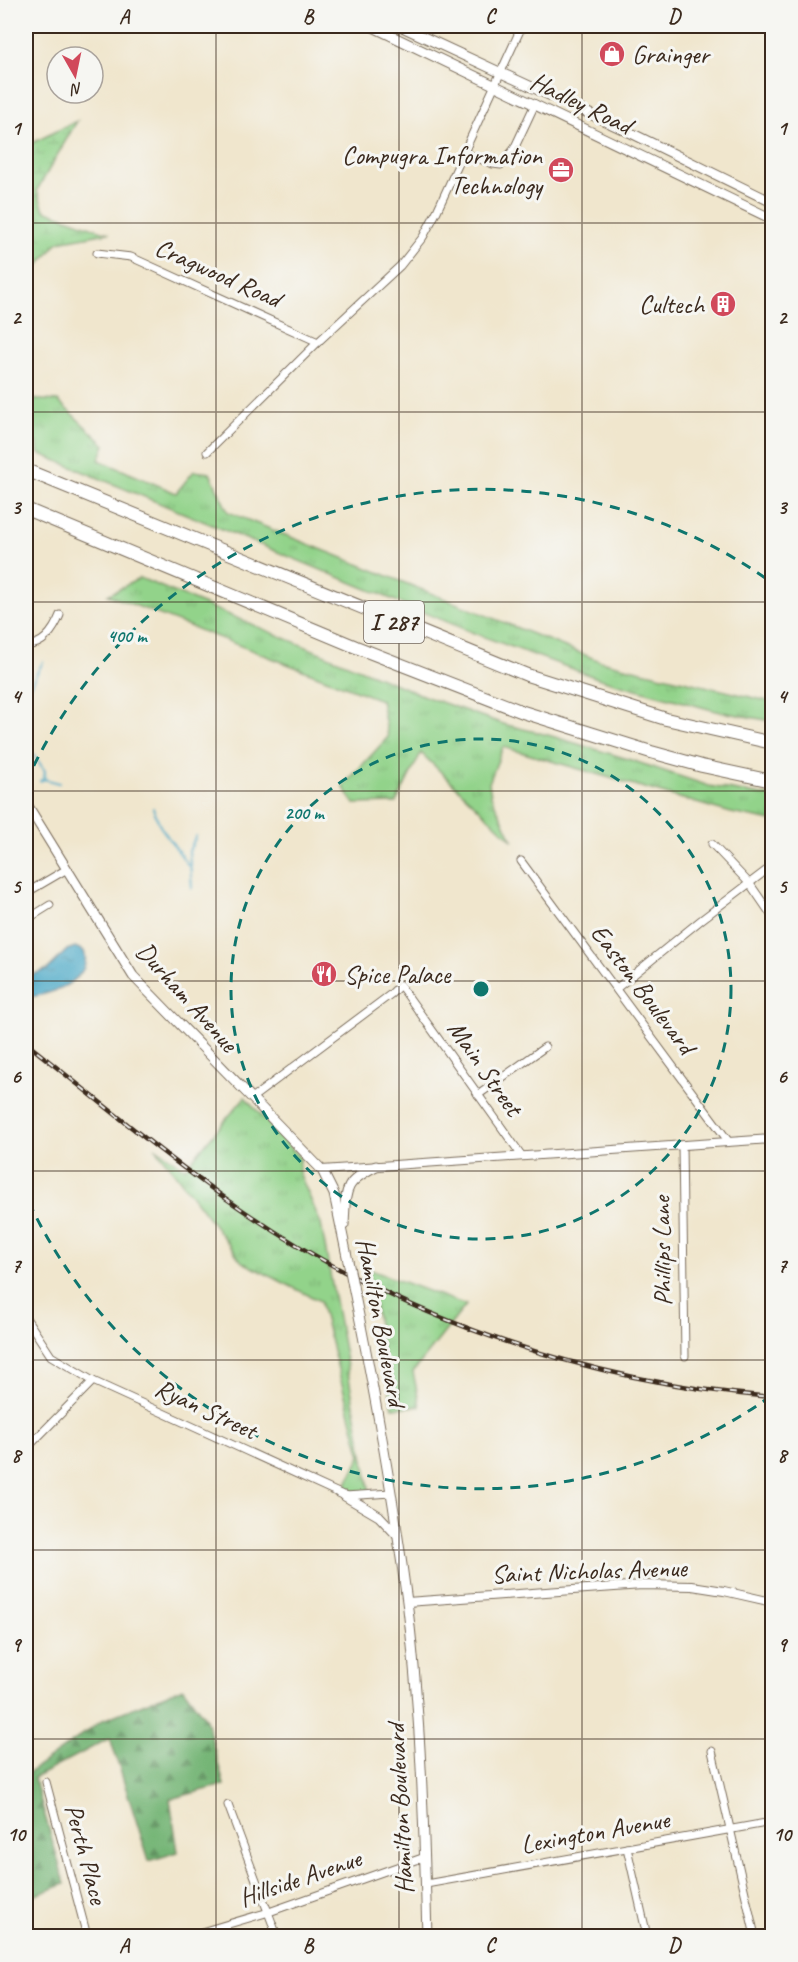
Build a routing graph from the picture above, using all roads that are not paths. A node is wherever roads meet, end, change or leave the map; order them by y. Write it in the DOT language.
graph roads {
  1 [pos="371,26"];
  2 [pos="400,26"];
  3 [pos="522,26"];
  4 [pos="501,74"];
  5 [pos="496,85"];
  6 [pos="535,104"];
  7 [pos="464,153"];
  8 [pos="772,202"];
  9 [pos="772,219"];
  10 [pos="97,253"];
  11 [pos="318,342"];
  12 [pos="207,452"];
  13 [pos="26,470"];
  14 [pos="26,509"];
  15 [pos="60,615"];
  16 [pos="26,645"];
  17 [pos="772,743"];
  18 [pos="772,780"];
  19 [pos="26,803"];
  20 [pos="712,844"];
  21 [pos="521,861"];
  22 [pos="772,866"];
  23 [pos="67,869"];
  24 [pos="750,884"];
  25 [pos="26,893"];
  26 [pos="50,905"];
  27 [pos="772,916"];
  28 [pos="26,920"];
  29 [pos="617,988"];
  30 [pos="545,1047"];
  31 [pos="478,1095"];
  32 [pos="252,1098"];
  33 [pos="772,1139"];
  34 [pos="729,1142"];
  35 [pos="682,1145"];
  36 [pos="522,1156"];
  37 [pos="376,1166"];
  38 [pos="322,1170"];
  39 [pos="343,1240"];
  40 [pos="26,1318"];
  41 [pos="685,1356"];
  42 [pos="93,1380"];
  43 [pos="26,1449"];
  44 [pos="391,1493"];
  45 [pos="345,1496"];
  46 [pos="397,1535"];
  47 [pos="406,1602"];
  48 [pos="772,1602"];
  49 [pos="712,1751"];
  50 [pos="46,1782"];
  51 [pos="228,1805"];
  52 [pos="772,1822"];
  53 [pos="730,1830"];
  54 [pos="627,1848"];
  55 [pos="425,1857"];
  56 [pos="426,1884"];
  57 [pos="269,1912"];
  58 [pos="87,1936"];
  59 [pos="188,1936"];
  60 [pos="277,1936"];
  61 [pos="427,1936"];
  62 [pos="647,1936"];
  63 [pos="755,1936"];
  1 -- 5 [label="main road, Hadley Road"];
  2 -- 4 [label="main road, Hadley Road"];
  3 -- 4 [label="street"];
  4 -- 5 [label="street"];
  4 -- 8 [label="main road, Hadley Road"];
  5 -- 6 [label="main road, Hadley Road"];
  5 -- 7 [label="street"];
  6 -- 7 [label="street"];
  6 -- 9 [label="main road, Hadley Road"];
  7 -- 11 [label="street"];
  10 -- 11 [label="street, Cragwood Road"];
  11 -- 12 [label="street"];
  13 -- 17 [label="highway, I 287"];
  14 -- 18 [label="highway, I 287"];
  15 -- 16 [label="street"];
  19 -- 23 [label="main road, Durham Avenue"];
  20 -- 24 [label="street"];
  21 -- 29 [label="street, Easton Boulevard"];
  22 -- 24 [label="street"];
  23 -- 25 [label="street"];
  23 -- 32 [label="main road, Durham Avenue"];
  24 -- 27 [label="street"];
  24 -- 29 [label="street"];
  26 -- 28 [label="street"];
  29 -- 34 [label="street, Easton Boulevard"];
  30 -- 31 [label="street"];
  31 -- 32 [label="street, Main Street"];
  31 -- 36 [label="street, Main Street"];
  32 -- 38 [label="main road, Durham Avenue"];
  33 -- 34 [label="street"];
  34 -- 35 [label="street"];
  35 -- 36 [label="street"];
  35 -- 41 [label="street, Phillips Lane"];
  36 -- 37 [label="street"];
  37 -- 38 [label="street"];
  37 -- 39 [label="main road"];
  38 -- 39 [label="main road, Hamilton Boulevard"];
  39 -- 44 [label="main road, Hamilton Boulevard, bridge"];
  40 -- 42 [label="street, Ryan Street"];
  42 -- 43 [label="street"];
  42 -- 45 [label="street, Ryan Street"];
  44 -- 45 [label="street, Ryan Street"];
  44 -- 46 [label="main road, Hamilton Boulevard"];
  45 -- 46 [label="main road"];
  46 -- 47 [label="main road, Hamilton Boulevard"];
  47 -- 48 [label="street, Saint Nicholas Avenue"];
  47 -- 55 [label="main road, Hamilton Boulevard"];
  49 -- 53 [label="street"];
  50 -- 58 [label="street, Perth Place"];
  51 -- 57 [label="street"];
  52 -- 53 [label="street, Lexington Avenue"];
  53 -- 54 [label="street, Lexington Avenue"];
  53 -- 63 [label="street"];
  54 -- 56 [label="street, Lexington Avenue"];
  54 -- 62 [label="street"];
  55 -- 56 [label="main road, Hamilton Boulevard"];
  55 -- 57 [label="street, Hillside Avenue"];
  56 -- 61 [label="main road, Hamilton Boulevard"];
  57 -- 59 [label="street, Hillside Avenue"];
  57 -- 60 [label="street"];
}
